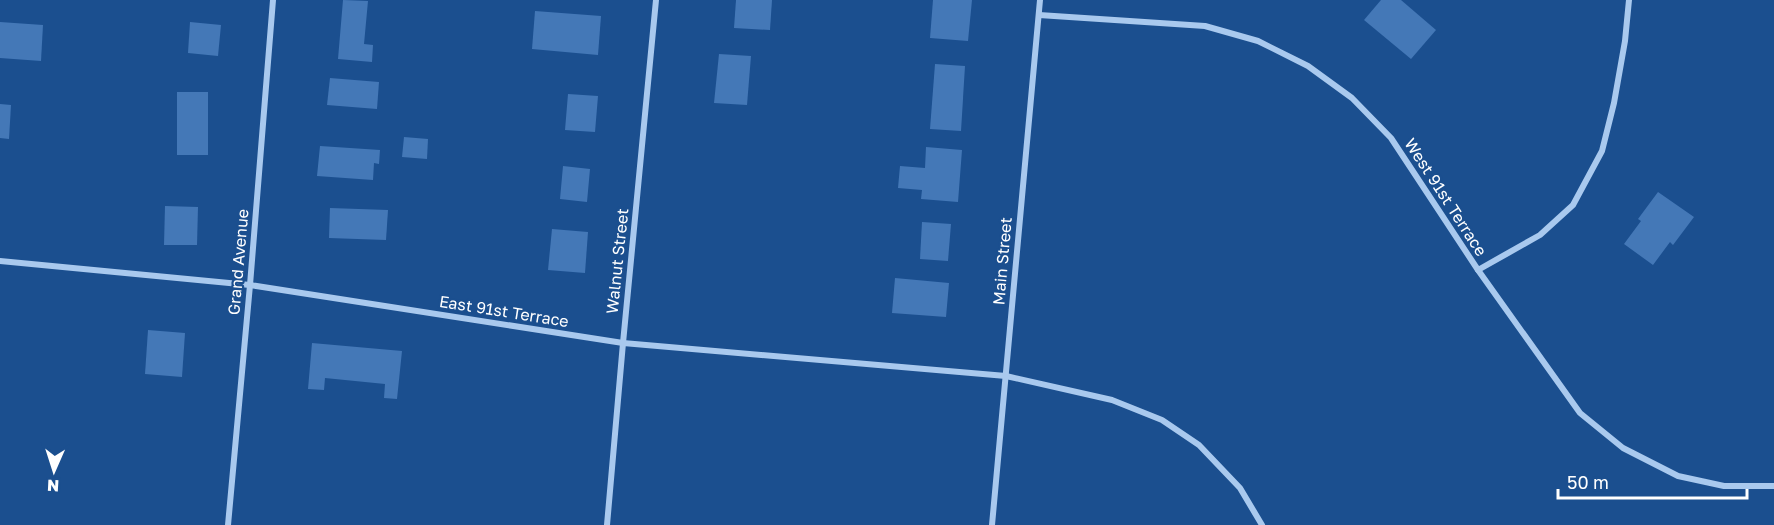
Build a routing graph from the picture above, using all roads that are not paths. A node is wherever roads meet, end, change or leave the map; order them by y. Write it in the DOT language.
graph roads {
  1 [pos="273,0"];
  2 [pos="656,0"];
  3 [pos="1040,0"];
  4 [pos="1629,0"];
  5 [pos="1039,15"];
  6 [pos="0,261"];
  7 [pos="1478,270"];
  8 [pos="250,285"];
  9 [pos="623,343"];
  10 [pos="1006,376"];
  11 [pos="1774,486"];
  12 [pos="228,525"];
  13 [pos="607,525"];
  14 [pos="992,525"];
  15 [pos="1262,525"];
  1 -- 8 [label="street, Grand Avenue"];
  2 -- 9 [label="street, Walnut Street"];
  3 -- 5 [label="street, Main Street"];
  4 -- 7 [label="street"];
  5 -- 7 [label="street, West 91st Terrace"];
  5 -- 10 [label="street, Main Street"];
  6 -- 8 [label="street, East 91st Terrace"];
  7 -- 11 [label="street, West 91st Terrace"];
  8 -- 9 [label="street, East 91st Terrace"];
  8 -- 12 [label="street, Grand Avenue"];
  9 -- 10 [label="street, East 91st Terrace"];
  9 -- 13 [label="street, Walnut Street"];
  10 -- 14 [label="street, Main Street"];
  10 -- 15 [label="street, East 91st Terrace"];
}
